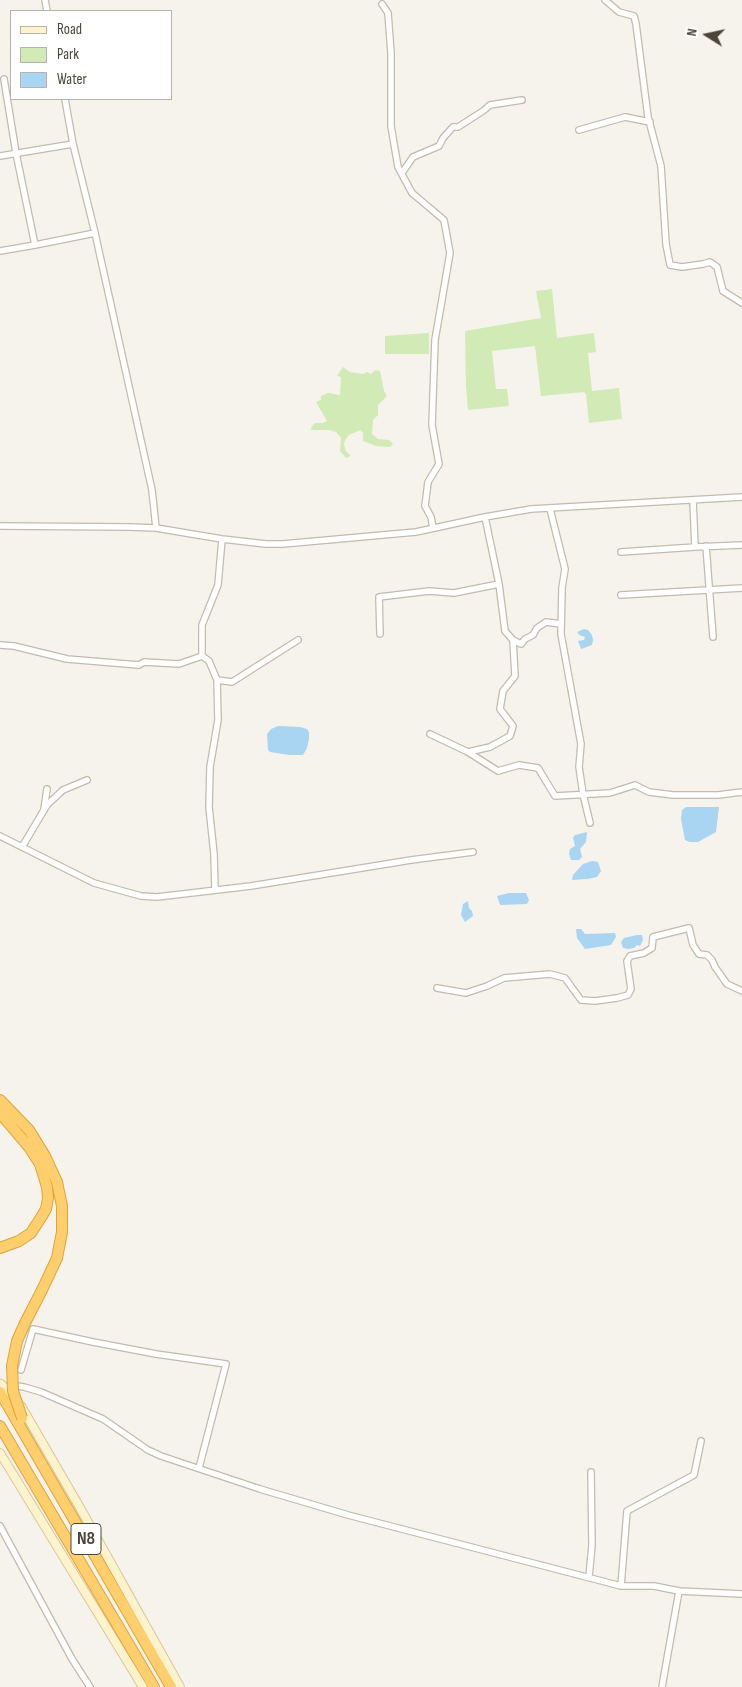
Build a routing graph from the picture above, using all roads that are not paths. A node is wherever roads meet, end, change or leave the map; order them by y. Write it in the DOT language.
graph roads {
  1 [pos="605,0"];
  2 [pos="382,4"];
  3 [pos="4,79"];
  4 [pos="65,100"];
  5 [pos="522,100"];
  6 [pos="650,122"];
  7 [pos="579,130"];
  8 [pos="73,144"];
  9 [pos="16,153"];
  10 [pos="0,156"];
  11 [pos="402,174"];
  12 [pos="95,234"];
  13 [pos="35,244"];
  14 [pos="0,251"];
  15 [pos="742,303"];
  16 [pos="742,496"];
  17 [pos="693,500"];
  18 [pos="550,510"];
  19 [pos="485,517"];
  20 [pos="0,526"];
  21 [pos="156,528"];
  22 [pos="433,528"];
  23 [pos="222,539"];
  24 [pos="742,545"];
  25 [pos="706,546"];
  26 [pos="694,547"];
  27 [pos="622,552"];
  28 [pos="499,584"];
  29 [pos="742,588"];
  30 [pos="710,590"];
  31 [pos="621,595"];
  32 [pos="561,624"];
  33 [pos="380,634"];
  34 [pos="713,637"];
  35 [pos="298,640"];
  36 [pos="513,640"];
  37 [pos="0,645"];
  38 [pos="202,656"];
  39 [pos="217,680"];
  40 [pos="430,734"];
  41 [pos="468,752"];
  42 [pos="88,780"];
  43 [pos="47,789"];
  44 [pos="742,792"];
  45 [pos="583,794"];
  46 [pos="44,811"];
  47 [pos="590,823"];
  48 [pos="0,836"];
  49 [pos="22,847"];
  50 [pos="473,852"];
  51 [pos="215,890"];
  52 [pos="437,988"];
  53 [pos="742,991"];
  54 [pos="0,1100"];
  55 [pos="0,1113"];
  56 [pos="0,1248"];
  57 [pos="21,1370"];
  58 [pos="1,1388"];
  59 [pos="0,1426"];
  60 [pos="29,1441"];
  61 [pos="701,1441"];
  62 [pos="0,1453"];
  63 [pos="199,1468"];
  64 [pos="591,1472"];
  65 [pos="0,1526"];
  66 [pos="589,1577"];
  67 [pos="621,1586"];
  68 [pos="679,1591"];
  69 [pos="742,1594"];
  70 [pos="90,1687"];
  71 [pos="143,1687"];
  72 [pos="154,1687"];
  73 [pos="171,1687"];
  74 [pos="180,1687"];
  75 [pos="662,1687"];
  1 -- 6 [label="street"];
  2 -- 11 [label="street"];
  3 -- 9 [label="street"];
  4 -- 8 [label="street"];
  5 -- 11 [label="street"];
  6 -- 7 [label="street"];
  6 -- 15 [label="street"];
  8 -- 9 [label="street"];
  8 -- 12 [label="street"];
  9 -- 10 [label="street"];
  9 -- 13 [label="street"];
  11 -- 22 [label="street"];
  12 -- 13 [label="street"];
  12 -- 21 [label="street"];
  13 -- 14 [label="street"];
  16 -- 17 [label="street"];
  17 -- 18 [label="street"];
  17 -- 26 [label="street"];
  18 -- 19 [label="street"];
  18 -- 32 [label="street"];
  19 -- 22 [label="street"];
  19 -- 28 [label="street"];
  20 -- 21 [label="street"];
  21 -- 23 [label="street"];
  22 -- 23 [label="street"];
  23 -- 38 [label="street"];
  24 -- 25 [label="street"];
  25 -- 26 [label="street"];
  25 -- 30 [label="street"];
  26 -- 27 [label="street"];
  28 -- 33 [label="street"];
  28 -- 36 [label="street"];
  29 -- 30 [label="street"];
  30 -- 31 [label="street"];
  30 -- 34 [label="street"];
  32 -- 36 [label="street"];
  32 -- 45 [label="street"];
  35 -- 39 [label="street"];
  36 -- 41 [label="street"];
  37 -- 38 [label="street"];
  38 -- 39 [label="street"];
  39 -- 51 [label="street"];
  40 -- 41 [label="street"];
  41 -- 45 [label="street"];
  42 -- 46 [label="street"];
  43 -- 46 [label="street"];
  44 -- 45 [label="street"];
  45 -- 47 [label="street"];
  46 -- 49 [label="street"];
  48 -- 49 [label="street"];
  49 -- 51 [label="street"];
  50 -- 51 [label="street"];
  52 -- 53 [label="street"];
  54 -- 60 [label="highway, bridge"];
  55 -- 56 [label="highway"];
  57 -- 63 [label="street"];
  58 -- 60 [label="highway, N8"];
  58 -- 63 [label="street"];
  58 -- 74 [label="main road"];
  59 -- 72 [label="highway, N8"];
  60 -- 73 [label="highway, N8"];
  61 -- 67 [label="street"];
  62 -- 71 [label="main road"];
  63 -- 66 [label="street"];
  64 -- 66 [label="street"];
  65 -- 70 [label="street"];
  66 -- 67 [label="street"];
  67 -- 68 [label="street"];
  68 -- 69 [label="street"];
  68 -- 75 [label="street"];
}
